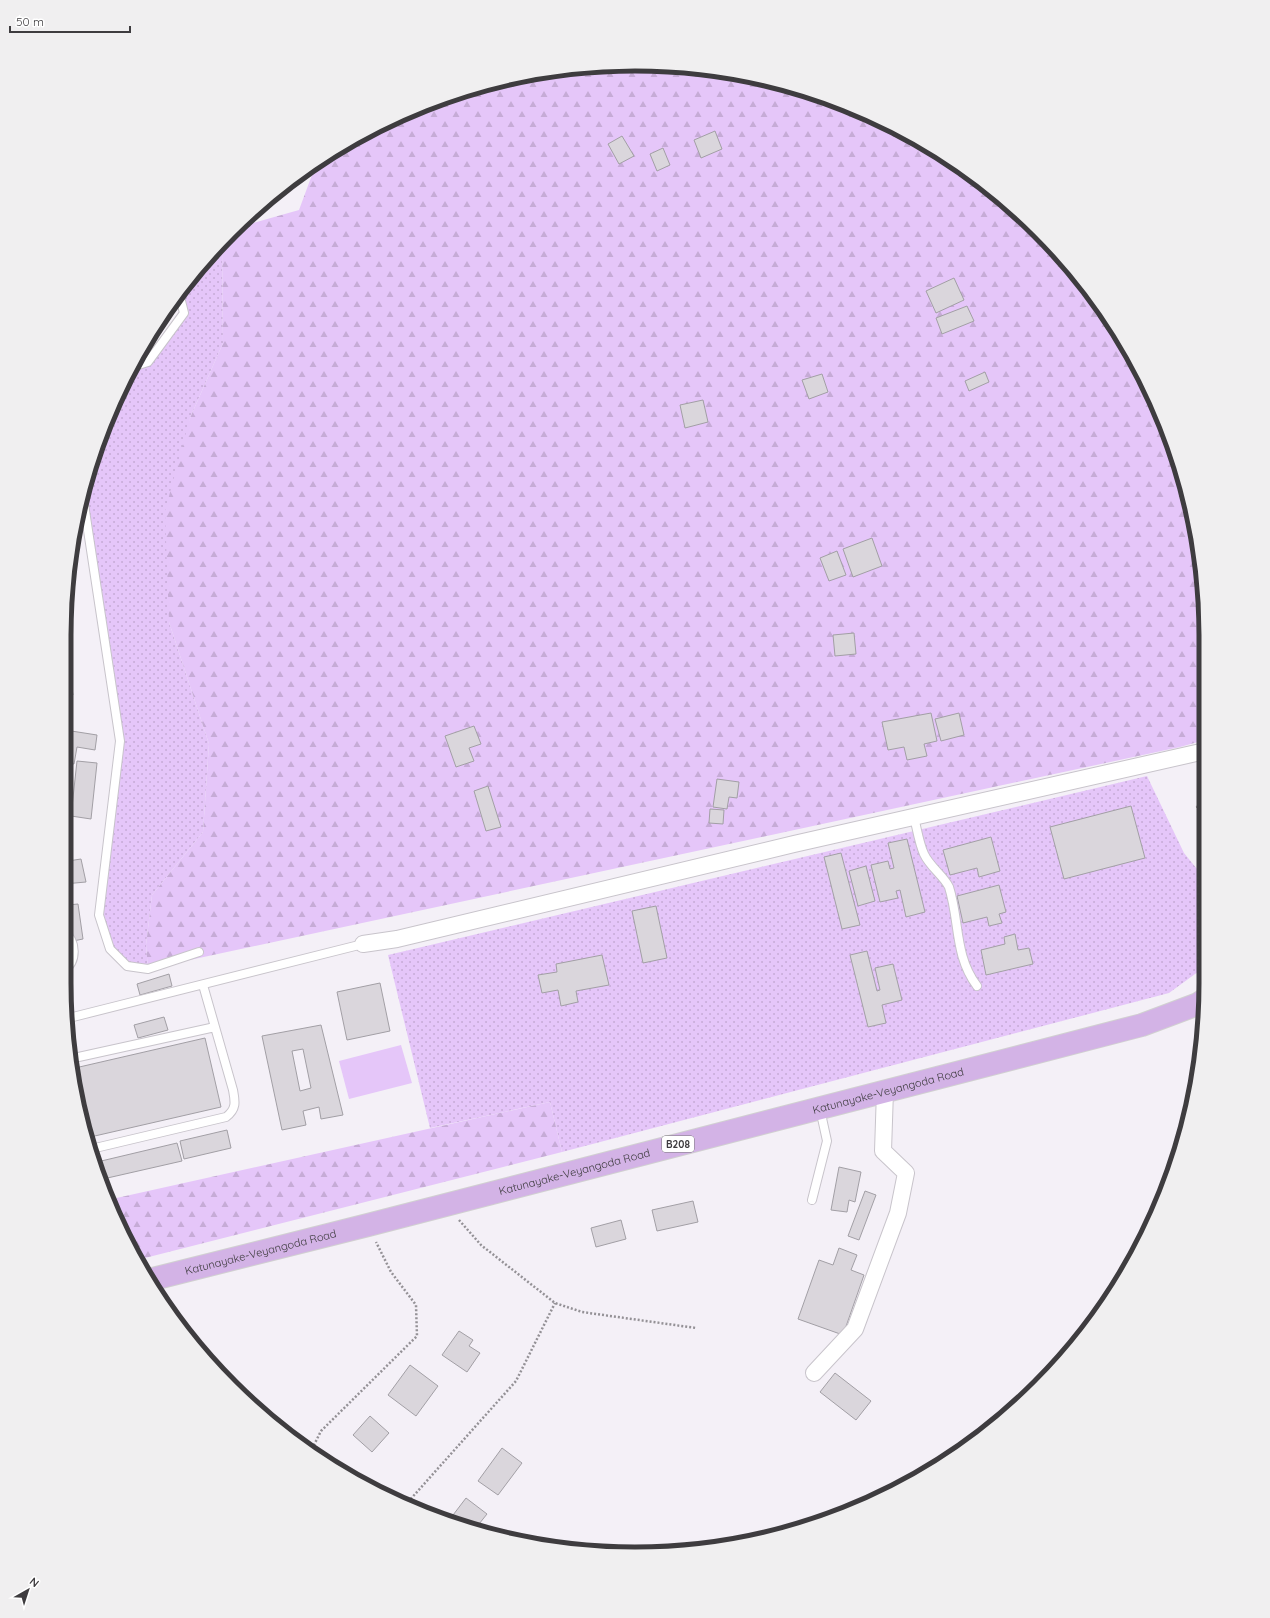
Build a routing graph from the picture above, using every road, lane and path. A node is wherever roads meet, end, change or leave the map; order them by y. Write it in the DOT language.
graph roads {
  1 [pos="181,302"];
  2 [pos="141,364"];
  3 [pos="85,511"];
  4 [pos="1199,752"];
  5 [pos="914,817"];
  6 [pos="71,940"];
  7 [pos="363,944"];
  8 [pos="199,952"];
  9 [pos="71,963"];
  10 [pos="203,985"];
  11 [pos="977,986"];
  12 [pos="1198,1004"];
  13 [pos="72,1017"];
  14 [pos="215,1027"];
  15 [pos="76,1058"];
  16 [pos="885,1091"];
  17 [pos="820,1108"];
  18 [pos="96,1148"];
  19 [pos="812,1200"];
  20 [pos="450,1203"];
  21 [pos="368,1225"];
  22 [pos="155,1278"];
  23 [pos="555,1303"];
  24 [pos="696,1328"];
  25 [pos="814,1372"];
  26 [pos="313,1446"];
  27 [pos="410,1500"];
  1 -- 2 [label="lane"];
  3 -- 8 [label="lane"];
  4 -- 5 [label="street"];
  5 -- 7 [label="street"];
  5 -- 11 [label="lane"];
  6 -- 9 [label="lane"];
  7 -- 10 [label="lane"];
  10 -- 13 [label="lane"];
  10 -- 14 [label="lane"];
  12 -- 16 [label="main road, Katunayake-Veyangoda Road / B208"];
  14 -- 15 [label="lane"];
  14 -- 18 [label="lane"];
  16 -- 17 [label="main road, Katunayake-Veyangoda Road / B208"];
  16 -- 25 [label="street"];
  17 -- 19 [label="lane"];
  17 -- 20 [label="main road, Katunayake-Veyangoda Road / B208"];
  20 -- 21 [label="main road, Katunayake-Veyangoda Road / B208"];
  20 -- 23 [label="path"];
  21 -- 22 [label="main road, Katunayake-Veyangoda Road / B208"];
  21 -- 26 [label="path"];
  23 -- 24 [label="path"];
  23 -- 27 [label="path"];
}
